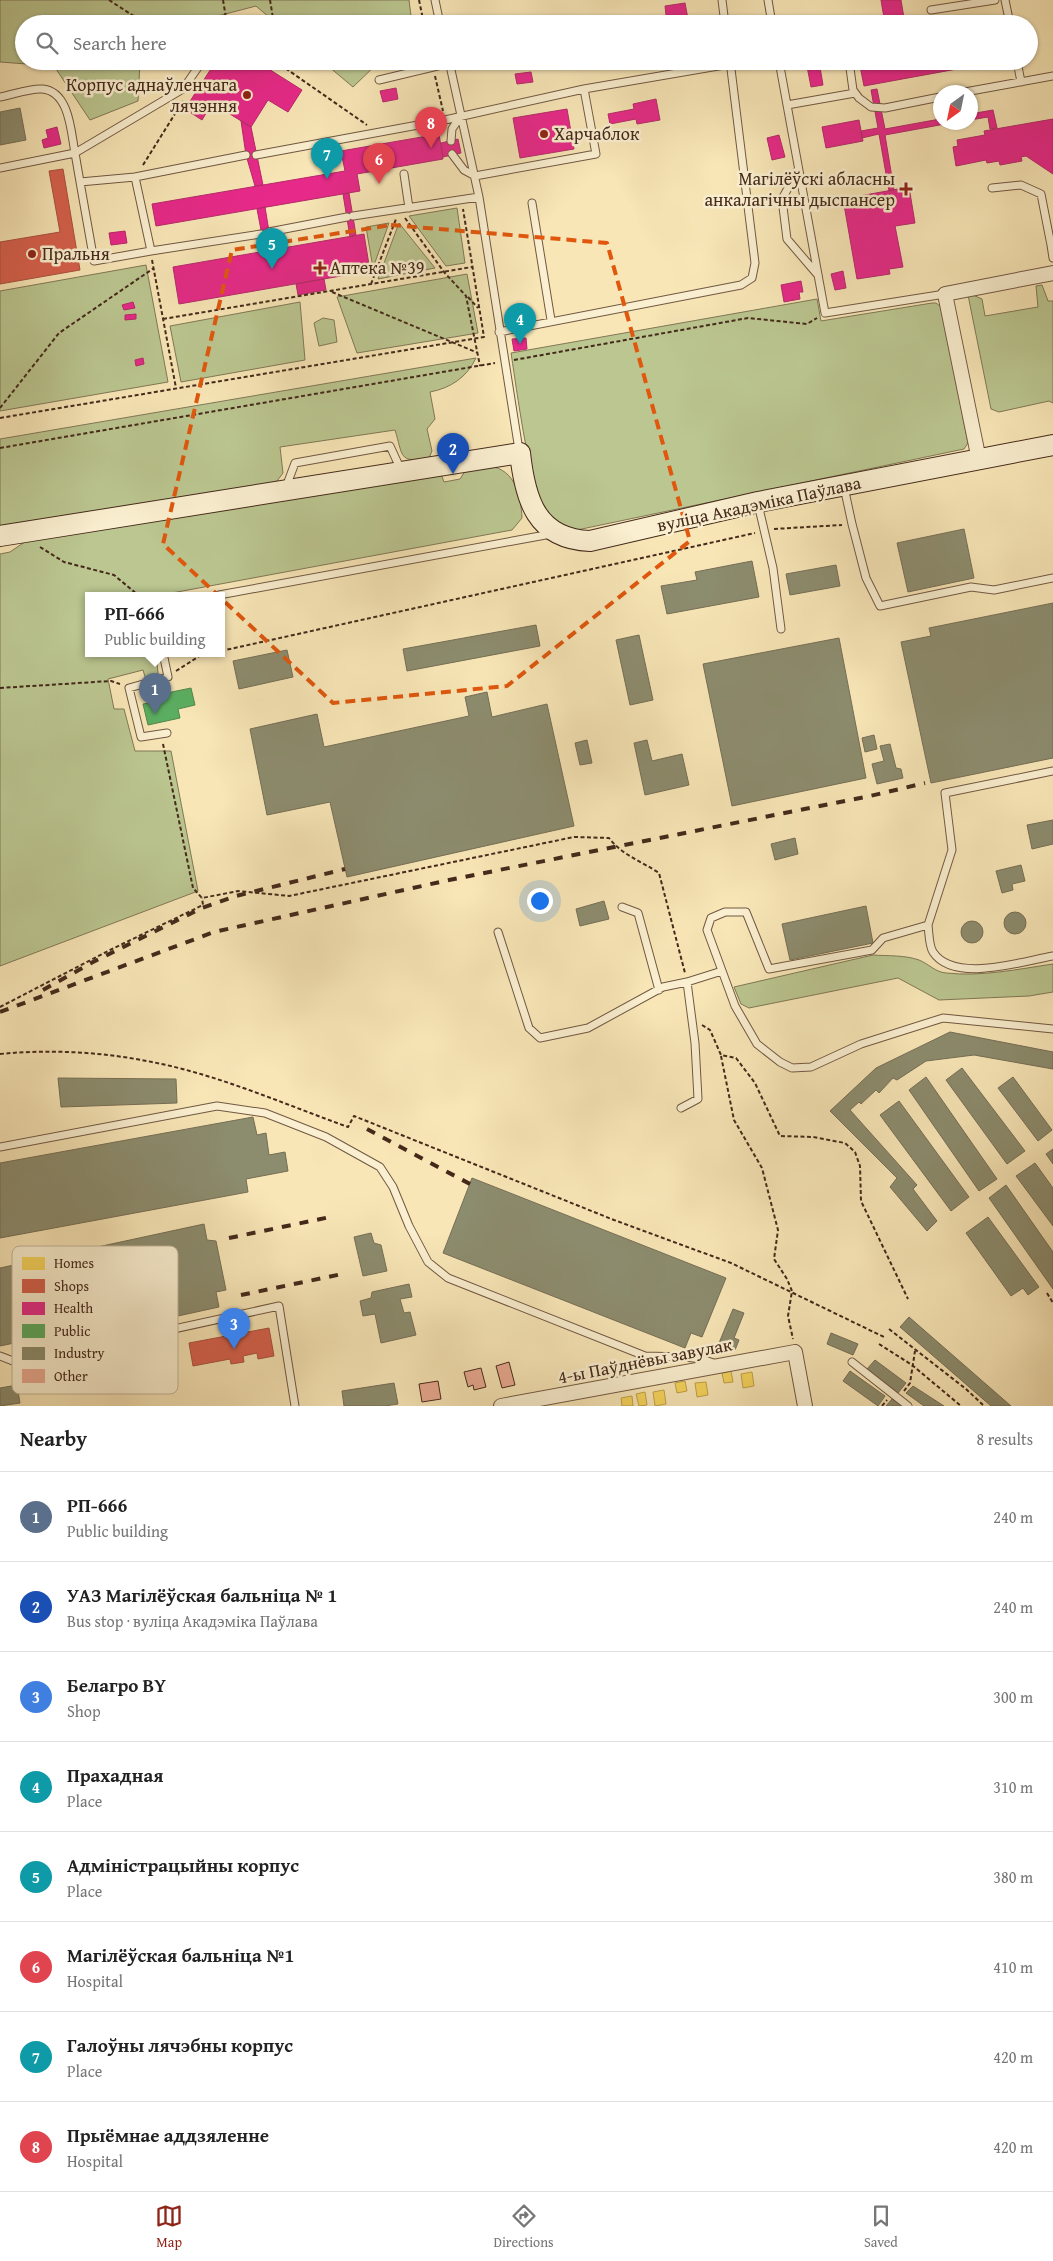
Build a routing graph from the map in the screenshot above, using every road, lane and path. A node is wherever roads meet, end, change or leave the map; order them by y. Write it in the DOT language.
graph roads {
  1 [pos="109,0"];
  2 [pos="223,0"];
  3 [pos="270,0"];
  4 [pos="419,0"];
  5 [pos="435,0"];
  6 [pos="722,0"];
  7 [pos="768,0"];
  8 [pos="996,0"];
  9 [pos="1006,0"];
  10 [pos="931,10"];
  11 [pos="132,15"];
  12 [pos="226,15"];
  13 [pos="272,15"];
  14 [pos="422,15"];
  15 [pos="438,15"];
  16 [pos="724,15"];
  17 [pos="770,15"];
  18 [pos="1008,15"];
  19 [pos="195,70"];
  20 [pos="288,70"];
  21 [pos="421,70"];
  22 [pos="434,70"];
  23 [pos="452,70"];
  24 [pos="688,70"];
  25 [pos="731,70"];
  26 [pos="781,70"];
  27 [pos="851,70"];
  28 [pos="1019,70"];
  29 [pos="1053,76"];
  30 [pos="379,80"];
  31 [pos="1021,82"];
  32 [pos="584,90"];
  33 [pos="978,90"];
  34 [pos="855,93"];
  35 [pos="187,95"];
  36 [pos="0,97"];
  37 [pos="933,98"];
  38 [pos="787,105"];
  39 [pos="462,116"];
  40 [pos="445,120"];
  41 [pos="377,132"];
  42 [pos="451,141"];
  43 [pos="75,153"];
  44 [pos="452,154"];
  45 [pos="246,155"];
  46 [pos="256,155"];
  47 [pos="0,168"];
  48 [pos="798,170"];
  49 [pos="404,174"];
  50 [pos="475,176"];
  51 [pos="135,177"];
  52 [pos="80,182"];
  53 [pos="992,188"];
  54 [pos="479,197"];
  55 [pos="461,200"];
  56 [pos="532,203"];
  57 [pos="409,208"];
  58 [pos="400,210"];
  59 [pos="1052,245"];
  60 [pos="150,251"];
  61 [pos="1053,258"];
  62 [pos="472,267"];
  63 [pos="154,268"];
  64 [pos="444,272"];
  65 [pos="817,274"];
  66 [pos="1053,274"];
  67 [pos="371,285"];
  68 [pos="331,292"];
  69 [pos="945,294"];
  70 [pos="466,296"];
  71 [pos="479,309"];
  72 [pos="825,313"];
  73 [pos="163,319"];
  74 [pos="551,320"];
  75 [pos="499,332"];
  76 [pos="475,338"];
  77 [pos="451,342"];
  78 [pos="478,353"];
  79 [pos="504,362"];
  80 [pos="480,366"];
  81 [pos="176,388"];
  82 [pos="0,408"];
  83 [pos="0,418"];
  84 [pos="1053,445"];
  85 [pos="0,448"];
  86 [pos="520,453"];
  87 [pos="979,460"];
  88 [pos="403,473"];
  89 [pos="844,486"];
  90 [pos="284,490"];
  91 [pos="758,502"];
  92 [pos="852,524"];
  93 [pos="764,530"];
  94 [pos="554,533"];
  95 [pos="10,535"];
  96 [pos="1053,578"];
  97 [pos="134,592"];
  98 [pos="225,594"];
  99 [pos="781,628"];
  100 [pos="225,650"];
  101 [pos="164,657"];
  102 [pos="198,657"];
  103 [pos="168,677"];
  104 [pos="0,688"];
  105 [pos="129,688"];
  106 [pos="164,734"];
  107 [pos="1053,771"];
  108 [pos="202,898"];
  109 [pos="622,907"];
  110 [pos="928,925"];
  111 [pos="498,932"];
  112 [pos="1053,956"];
  113 [pos="722,971"];
  114 [pos="687,982"];
  115 [pos="659,990"];
  116 [pos="0,1007"];
  117 [pos="692,1021"];
  118 [pos="1053,1029"];
  119 [pos="0,1054"];
  120 [pos="721,1055"];
  121 [pos="681,1108"];
  122 [pos="0,1147"];
  123 [pos="792,1291"];
  124 [pos="1047,1293"];
  125 [pos="908,1299"];
  126 [pos="1053,1303"];
  127 [pos="178,1328"];
  128 [pos="889,1329"];
  129 [pos="884,1337"];
  130 [pos="879,1344"];
  131 [pos="916,1350"];
  132 [pos="795,1352"];
  133 [pos="0,1356"];
  134 [pos="12,1361"];
  135 [pos="852,1362"];
  136 [pos="912,1365"];
  137 [pos="721,1366"];
  138 [pos="898,1399"];
  139 [pos="294,1406"];
  140 [pos="501,1406"];
  141 [pos="805,1406"];
  142 [pos="908,1406"];
  143 [pos="961,1406"];
  144 [pos="984,1406"];
  1 -- 11 [label="path"];
  2 -- 12 [label="path"];
  3 -- 13 [label="path"];
  4 -- 14 [label="path"];
  5 -- 15 [label="lane"];
  6 -- 16 [label="lane"];
  7 -- 17 [label="lane"];
  8 -- 10 [label="lane"];
  9 -- 18 [label="lane"];
  19 -- 43 [label="lane"];
  20 -- 41 [label="path"];
  21 -- 30 [label="lane"];
  22 -- 40 [label="path"];
  23 -- 39 [label="lane"];
  24 -- 32 [label="lane"];
  25 -- 74 [label="lane"];
  26 -- 38 [label="lane"];
  27 -- 34 [label="lane"];
  28 -- 31 [label="lane"];
  29 -- 31 [label="lane"];
  31 -- 33 [label="lane"];
  32 -- 39 [label="lane"];
  32 -- 50 [label="lane"];
  34 -- 37 [label="lane"];
  34 -- 38 [label="lane"];
  35 -- 51 [label="path"];
  36 -- 43 [label="lane"];
  38 -- 48 [label="lane"];
  39 -- 40 [label="lane"];
  39 -- 42 [label="lane"];
  39 -- 50 [label="lane"];
  40 -- 41 [label="lane"];
  41 -- 46 [label="lane"];
  43 -- 47 [label="lane"];
  43 -- 52 [label="lane"];
  44 -- 50 [label="lane"];
  45 -- 51 [label="lane"];
  48 -- 65 [label="lane"];
  48 -- 65 [label="lane"];
  49 -- 57 [label="lane"];
  50 -- 54 [label="lane"];
  51 -- 52 [label="lane"];
  51 -- 60 [label="lane"];
  52 -- 60 [label="lane"];
  53 -- 59 [label="lane"];
  54 -- 55 [label="lane"];
  54 -- 75 [label="lane"];
  55 -- 57 [label="lane"];
  55 -- 62 [label="path"];
  56 -- 74 [label="lane"];
  57 -- 58 [label="lane"];
  58 -- 60 [label="lane"];
  58 -- 64 [label="path"];
  58 -- 67 [label="path"];
  59 -- 61 [label="lane"];
  60 -- 63 [label="path"];
  62 -- 64 [label="path"];
  62 -- 71 [label="path"];
  63 -- 73 [label="path"];
  63 -- 82 [label="path"];
  64 -- 67 [label="path"];
  64 -- 70 [label="path"];
  65 -- 72 [label="lane"];
  66 -- 69 [label="street"];
  67 -- 68 [label="path"];
  68 -- 73 [label="path"];
  68 -- 77 [label="path"];
  69 -- 72 [label="lane"];
  69 -- 87 [label="street"];
  70 -- 71 [label="path"];
  70 -- 76 [label="path"];
  71 -- 76 [label="path"];
  72 -- 79 [label="path"];
  73 -- 81 [label="path"];
  74 -- 75 [label="lane"];
  75 -- 79 [label="lane"];
  76 -- 77 [label="path"];
  76 -- 78 [label="path"];
  77 -- 78 [label="path"];
  77 -- 81 [label="path"];
  78 -- 80 [label="path"];
  79 -- 80 [label="path"];
  79 -- 86 [label="lane"];
  80 -- 85 [label="path"];
  81 -- 83 [label="path"];
  84 -- 87 [label="main road, вуліца Акадэміка Паўлава"];
  86 -- 88 [label="main road"];
  86 -- 94 [label="main road, вуліца Акадэміка Паўлава"];
  87 -- 89 [label="main road, вуліца Акадэміка Паўлава"];
  88 -- 90 [label="main road"];
  88 -- 90 [label="lane"];
  89 -- 91 [label="main road, вуліца Акадэміка Паўлава"];
  89 -- 92 [label="lane"];
  90 -- 95 [label="main road"];
  91 -- 93 [label="lane"];
  91 -- 94 [label="main road, вуліца Акадэміка Паўлава"];
  92 -- 93 [label="path"];
  92 -- 96 [label="lane"];
  93 -- 99 [label="lane"];
  93 -- 100 [label="path"];
  94 -- 98 [label="lane"];
  95 -- 97 [label="path"];
  101 -- 103 [label="lane"];
  102 -- 103 [label="path"];
  103 -- 105 [label="lane"];
  104 -- 105 [label="path"];
  105 -- 106 [label="lane"];
  106 -- 108 [label="path"];
  107 -- 110 [label="lane"];
  108 -- 114 [label="path"];
  108 -- 116 [label="path"];
  109 -- 115 [label="lane"];
  110 -- 112 [label="lane"];
  110 -- 113 [label="lane"];
  111 -- 115 [label="lane"];
  113 -- 114 [label="lane"];
  113 -- 118 [label="lane"];
  114 -- 115 [label="lane"];
  114 -- 117 [label="lane"];
  117 -- 120 [label="path"];
  117 -- 121 [label="lane"];
  119 -- 123 [label="path"];
  120 -- 123 [label="path"];
  120 -- 125 [label="path"];
  122 -- 137 [label="lane"];
  123 -- 129 [label="path"];
  123 -- 132 [label="path"];
  124 -- 126 [label="path"];
  127 -- 139 [label="lane"];
  128 -- 131 [label="path"];
  130 -- 136 [label="path"];
  131 -- 136 [label="path"];
  131 -- 144 [label="path"];
  132 -- 137 [label="street, 4-ы Паўднёвы завулак"];
  132 -- 141 [label="street"];
  133 -- 134 [label="lane"];
  135 -- 138 [label="lane"];
  136 -- 138 [label="path"];
  136 -- 143 [label="path"];
  137 -- 140 [label="street, 4-ы Паўднёвы завулак"];
  138 -- 142 [label="lane"];
}
